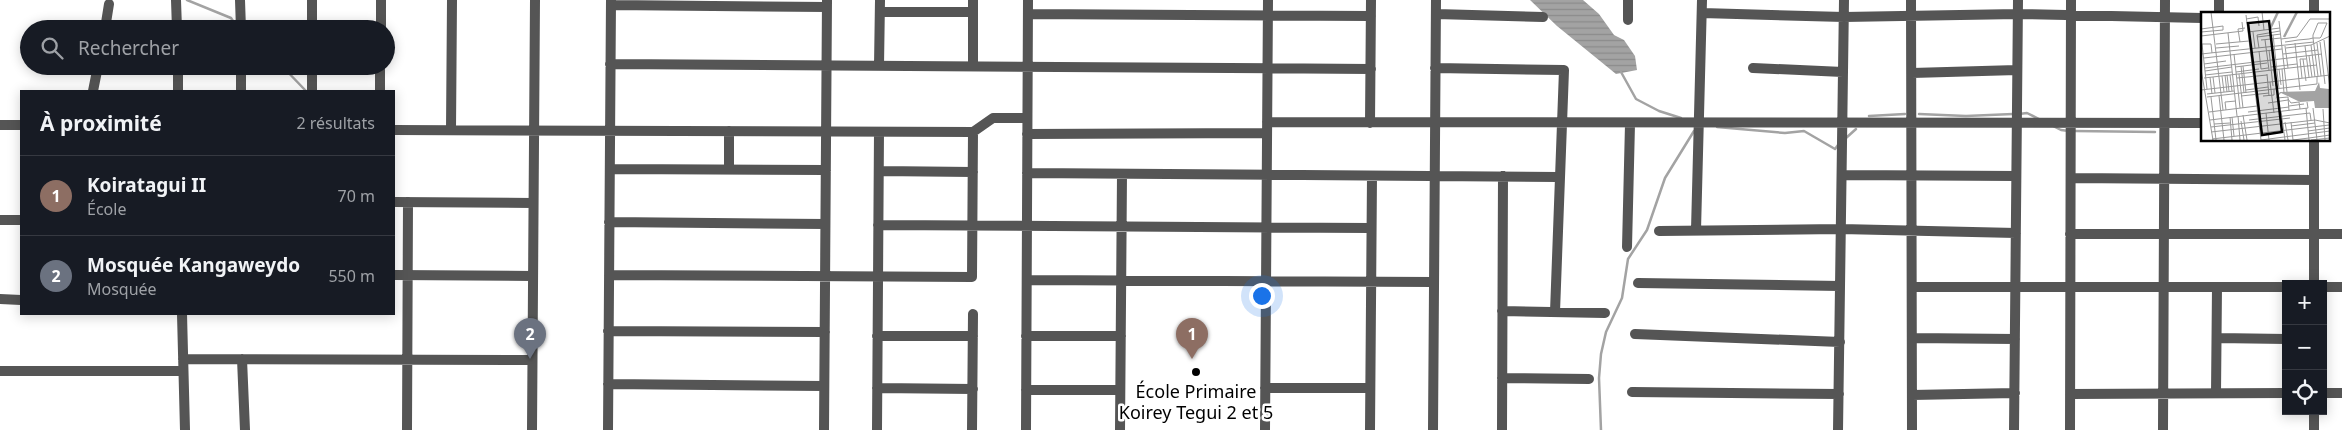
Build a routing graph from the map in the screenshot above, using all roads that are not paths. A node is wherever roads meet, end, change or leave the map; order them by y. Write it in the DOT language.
graph roads {
  1 [pos="176,0"];
  2 [pos="240,0"];
  3 [pos="312,0"];
  4 [pos="381,0"];
  5 [pos="452,0"];
  6 [pos="535,0"];
  7 [pos="880,0"];
  8 [pos="973,0"];
  9 [pos="1028,0"];
  10 [pos="1268,0"];
  11 [pos="1371,0"];
  12 [pos="1436,0"];
  13 [pos="1628,0"];
  14 [pos="1702,0"];
  15 [pos="1844,0"];
  16 [pos="1911,0"];
  17 [pos="2018,0"];
  18 [pos="2071,0"];
  19 [pos="2165,0"];
  20 [pos="611,3"];
  21 [pos="827,3"];
  22 [pos="109,4"];
  23 [pos="880,12"];
  24 [pos="973,12"];
  25 [pos="1702,13"];
  26 [pos="1028,14"];
  27 [pos="1436,14"];
  28 [pos="2018,14"];
  29 [pos="1268,15"];
  30 [pos="1911,15"];
  31 [pos="1371,16"];
  32 [pos="2071,16"];
  33 [pos="1543,17"];
  34 [pos="1844,17"];
  35 [pos="2165,17"];
  36 [pos="2201,18"];
  37 [pos="106,20"];
  38 [pos="177,20"];
  39 [pos="240,20"];
  40 [pos="312,20"];
  41 [pos="381,20"];
  42 [pos="1628,20"];
  43 [pos="610,64"];
  44 [pos="827,66"];
  45 [pos="880,66"];
  46 [pos="973,66"];
  47 [pos="1028,67"];
  48 [pos="1268,68"];
  49 [pos="1435,68"];
  50 [pos="1753,68"];
  51 [pos="1370,69"];
  52 [pos="2017,70"];
  53 [pos="1843,72"];
  54 [pos="1912,73"];
  55 [pos="96,75"];
  56 [pos="178,75"];
  57 [pos="241,75"];
  58 [pos="312,75"];
  59 [pos="380,75"];
  60 [pos="93,90"];
  61 [pos="178,90"];
  62 [pos="241,90"];
  63 [pos="312,90"];
  64 [pos="380,90"];
  65 [pos="1027,118"];
  66 [pos="1435,122"];
  67 [pos="1561,122"];
  68 [pos="1842,122"];
  69 [pos="1912,122"];
  70 [pos="2017,122"];
  71 [pos="2164,122"];
  72 [pos="1370,123"];
  73 [pos="2071,123"];
  74 [pos="2201,123"];
  75 [pos="1630,124"];
  76 [pos="1699,124"];
  77 [pos="0,125"];
  78 [pos="20,125"];
  79 [pos="1267,127"];
  80 [pos="395,130"];
  81 [pos="452,130"];
  82 [pos="534,130"];
  83 [pos="610,131"];
  84 [pos="729,131"];
  85 [pos="826,132"];
  86 [pos="879,132"];
  87 [pos="973,132"];
  88 [pos="1027,134"];
  89 [pos="2314,141"];
  90 [pos="610,169"];
  91 [pos="729,169"];
  92 [pos="826,170"];
  93 [pos="879,171"];
  94 [pos="973,172"];
  95 [pos="1027,174"];
  96 [pos="1122,174"];
  97 [pos="1267,175"];
  98 [pos="1372,176"];
  99 [pos="1435,176"];
  100 [pos="1503,176"];
  101 [pos="1842,176"];
  102 [pos="1913,176"];
  103 [pos="2016,176"];
  104 [pos="1558,177"];
  105 [pos="2071,178"];
  106 [pos="2164,179"];
  107 [pos="2314,180"];
  108 [pos="395,202"];
  109 [pos="408,202"];
  110 [pos="534,202"];
  111 [pos="0,220"];
  112 [pos="20,220"];
  113 [pos="609,222"];
  114 [pos="826,224"];
  115 [pos="878,225"];
  116 [pos="972,226"];
  117 [pos="1027,226"];
  118 [pos="1121,226"];
  119 [pos="1266,227"];
  120 [pos="1371,228"];
  121 [pos="1841,229"];
  122 [pos="1696,230"];
  123 [pos="1913,230"];
  124 [pos="1659,231"];
  125 [pos="2016,233"];
  126 [pos="2070,234"];
  127 [pos="2164,234"];
  128 [pos="2314,234"];
  129 [pos="2342,234"];
  130 [pos="1627,247"];
  131 [pos="395,275"];
  132 [pos="408,275"];
  133 [pos="609,275"];
  134 [pos="533,276"];
  135 [pos="825,276"];
  136 [pos="878,276"];
  137 [pos="1027,280"];
  138 [pos="1121,280"];
  139 [pos="2314,280"];
  140 [pos="1266,281"];
  141 [pos="1371,282"];
  142 [pos="1434,282"];
  143 [pos="1638,283"];
  144 [pos="1840,286"];
  145 [pos="1912,287"];
  146 [pos="2016,287"];
  147 [pos="2070,287"];
  148 [pos="2164,287"];
  149 [pos="2217,287"];
  150 [pos="2282,287"];
  151 [pos="2327,287"];
  152 [pos="2342,287"];
  153 [pos="0,299"];
  154 [pos="20,300"];
  155 [pos="1502,311"];
  156 [pos="1555,312"];
  157 [pos="1605,313"];
  158 [pos="973,314"];
  159 [pos="182,315"];
  160 [pos="608,331"];
  161 [pos="825,332"];
  162 [pos="1635,334"];
  163 [pos="877,336"];
  164 [pos="973,336"];
  165 [pos="1026,336"];
  166 [pos="1121,336"];
  167 [pos="1912,338"];
  168 [pos="2217,338"];
  169 [pos="2015,339"];
  170 [pos="2282,339"];
  171 [pos="1840,342"];
  172 [pos="183,359"];
  173 [pos="242,359"];
  174 [pos="407,359"];
  175 [pos="532,360"];
  176 [pos="183,371"];
  177 [pos="0,372"];
  178 [pos="1502,378"];
  179 [pos="1590,379"];
  180 [pos="608,384"];
  181 [pos="824,386"];
  182 [pos="877,388"];
  183 [pos="973,388"];
  184 [pos="1265,388"];
  185 [pos="1370,388"];
  186 [pos="1026,390"];
  187 [pos="1120,390"];
  188 [pos="1632,392"];
  189 [pos="2015,393"];
  190 [pos="2163,393"];
  191 [pos="2216,393"];
  192 [pos="2282,393"];
  193 [pos="2327,393"];
  194 [pos="2342,393"];
  195 [pos="1839,394"];
  196 [pos="2070,394"];
  197 [pos="1912,395"];
  198 [pos="2314,415"];
  199 [pos="184,430"];
  200 [pos="246,430"];
  201 [pos="407,430"];
  202 [pos="532,430"];
  203 [pos="608,430"];
  204 [pos="824,430"];
  205 [pos="877,430"];
  206 [pos="972,430"];
  207 [pos="1026,430"];
  208 [pos="1120,430"];
  209 [pos="1265,430"];
  210 [pos="1370,430"];
  211 [pos="1433,430"];
  212 [pos="1502,430"];
  213 [pos="1838,430"];
  214 [pos="1912,430"];
  215 [pos="2014,430"];
  216 [pos="2070,430"];
  217 [pos="2163,430"];
  218 [pos="2314,430"];
  1 -- 38 [label="street"];
  2 -- 39 [label="street"];
  3 -- 40 [label="street"];
  4 -- 41 [label="street"];
  5 -- 81 [label="street"];
  6 -- 82 [label="street"];
  7 -- 23 [label="street"];
  8 -- 24 [label="street"];
  9 -- 26 [label="street"];
  10 -- 29 [label="street"];
  11 -- 31 [label="street"];
  12 -- 27 [label="street"];
  13 -- 42 [label="street"];
  14 -- 25 [label="street"];
  15 -- 34 [label="street"];
  16 -- 30 [label="street"];
  17 -- 28 [label="street"];
  18 -- 32 [label="street"];
  19 -- 35 [label="street"];
  20 -- 21 [label="street"];
  20 -- 43 [label="street"];
  21 -- 44 [label="street"];
  22 -- 37 [label="street"];
  23 -- 24 [label="street"];
  23 -- 45 [label="street"];
  24 -- 46 [label="street"];
  25 -- 34 [label="street"];
  25 -- 76 [label="street"];
  26 -- 29 [label="street"];
  26 -- 47 [label="street"];
  27 -- 33 [label="street"];
  27 -- 49 [label="street"];
  28 -- 30 [label="street"];
  28 -- 32 [label="street"];
  28 -- 52 [label="street"];
  29 -- 31 [label="street"];
  29 -- 48 [label="street"];
  30 -- 34 [label="street"];
  30 -- 54 [label="street"];
  31 -- 51 [label="street"];
  32 -- 35 [label="street"];
  32 -- 73 [label="street"];
  34 -- 53 [label="street"];
  35 -- 36 [label="street"];
  35 -- 71 [label="street"];
  43 -- 44 [label="street"];
  43 -- 83 [label="street"];
  44 -- 45 [label="street"];
  44 -- 85 [label="street"];
  45 -- 46 [label="street"];
  46 -- 47 [label="street"];
  47 -- 48 [label="street"];
  47 -- 65 [label="street"];
  48 -- 51 [label="street"];
  48 -- 79 [label="street"];
  49 -- 66 [label="street"];
  49 -- 67 [label="street"];
  50 -- 53 [label="street"];
  51 -- 72 [label="street"];
  52 -- 54 [label="street"];
  52 -- 70 [label="street"];
  53 -- 68 [label="street"];
  54 -- 69 [label="street"];
  55 -- 60 [label="street"];
  56 -- 61 [label="street"];
  57 -- 62 [label="street"];
  58 -- 63 [label="street"];
  59 -- 64 [label="street"];
  65 -- 87 [label="street"];
  65 -- 88 [label="street"];
  66 -- 67 [label="street"];
  66 -- 72 [label="street"];
  66 -- 99 [label="street"];
  67 -- 75 [label="street"];
  67 -- 104 [label="street"];
  68 -- 69 [label="street"];
  68 -- 76 [label="street"];
  68 -- 101 [label="street"];
  69 -- 70 [label="street"];
  69 -- 102 [label="street"];
  70 -- 73 [label="street"];
  70 -- 103 [label="street"];
  71 -- 73 [label="street"];
  71 -- 74 [label="street"];
  71 -- 106 [label="street"];
  72 -- 79 [label="street"];
  73 -- 105 [label="street"];
  75 -- 76 [label="street"];
  75 -- 130 [label="street"];
  76 -- 122 [label="street"];
  77 -- 78 [label="street"];
  79 -- 88 [label="street"];
  79 -- 97 [label="street"];
  80 -- 81 [label="street"];
  81 -- 82 [label="street"];
  82 -- 83 [label="street"];
  82 -- 110 [label="street"];
  83 -- 84 [label="street"];
  83 -- 90 [label="street"];
  84 -- 85 [label="street"];
  84 -- 91 [label="street"];
  85 -- 86 [label="street"];
  85 -- 92 [label="street"];
  86 -- 87 [label="street"];
  86 -- 93 [label="street"];
  87 -- 94 [label="street"];
  88 -- 95 [label="street"];
  89 -- 107 [label="street"];
  90 -- 91 [label="street"];
  90 -- 113 [label="street"];
  91 -- 92 [label="street"];
  92 -- 114 [label="street"];
  93 -- 94 [label="street"];
  93 -- 115 [label="street"];
  94 -- 116 [label="street"];
  95 -- 96 [label="street"];
  95 -- 117 [label="street"];
  96 -- 97 [label="street"];
  96 -- 118 [label="street"];
  97 -- 98 [label="street"];
  97 -- 119 [label="street"];
  98 -- 99 [label="street"];
  98 -- 120 [label="street"];
  99 -- 100 [label="street"];
  99 -- 142 [label="street"];
  100 -- 104 [label="street"];
  100 -- 155 [label="street"];
  101 -- 102 [label="street"];
  101 -- 121 [label="street"];
  102 -- 103 [label="street"];
  102 -- 123 [label="street"];
  103 -- 125 [label="street"];
  104 -- 156 [label="street"];
  105 -- 106 [label="street"];
  105 -- 126 [label="street"];
  106 -- 107 [label="street"];
  106 -- 127 [label="street"];
  107 -- 128 [label="street"];
  108 -- 109 [label="street"];
  109 -- 110 [label="street"];
  109 -- 132 [label="street"];
  110 -- 134 [label="street"];
  111 -- 112 [label="street"];
  113 -- 114 [label="street"];
  113 -- 133 [label="street"];
  114 -- 135 [label="street"];
  115 -- 116 [label="street"];
  115 -- 136 [label="street"];
  116 -- 117 [label="street"];
  116 -- 136 [label="street"];
  117 -- 118 [label="street"];
  117 -- 137 [label="street"];
  118 -- 119 [label="street"];
  118 -- 138 [label="street"];
  119 -- 120 [label="street"];
  119 -- 140 [label="street"];
  120 -- 141 [label="street"];
  121 -- 122 [label="street"];
  121 -- 123 [label="street"];
  121 -- 144 [label="street"];
  122 -- 124 [label="street"];
  123 -- 125 [label="street"];
  123 -- 145 [label="street"];
  125 -- 146 [label="street"];
  126 -- 127 [label="street"];
  126 -- 147 [label="street"];
  127 -- 128 [label="street"];
  127 -- 148 [label="street"];
  128 -- 129 [label="street"];
  128 -- 139 [label="street"];
  131 -- 132 [label="street"];
  132 -- 134 [label="street"];
  132 -- 174 [label="street"];
  133 -- 135 [label="street"];
  133 -- 160 [label="street"];
  134 -- 175 [label="street"];
  135 -- 136 [label="street"];
  135 -- 161 [label="street"];
  136 -- 163 [label="street"];
  137 -- 138 [label="street"];
  137 -- 165 [label="street"];
  138 -- 140 [label="street"];
  138 -- 166 [label="street"];
  140 -- 141 [label="street"];
  140 -- 184 [label="street"];
  141 -- 142 [label="street"];
  141 -- 185 [label="street"];
  142 -- 211 [label="street"];
  143 -- 144 [label="street"];
  144 -- 171 [label="street"];
  145 -- 146 [label="street"];
  145 -- 167 [label="street"];
  146 -- 147 [label="street"];
  146 -- 169 [label="street"];
  147 -- 148 [label="street"];
  147 -- 196 [label="street"];
  148 -- 149 [label="street"];
  148 -- 190 [label="street"];
  149 -- 150 [label="street"];
  149 -- 168 [label="street"];
  151 -- 152 [label="street"];
  153 -- 154 [label="street"];
  155 -- 156 [label="street"];
  155 -- 178 [label="street"];
  156 -- 157 [label="street"];
  158 -- 164 [label="street"];
  159 -- 172 [label="street"];
  160 -- 161 [label="street"];
  160 -- 180 [label="street"];
  161 -- 181 [label="street"];
  162 -- 171 [label="street"];
  163 -- 164 [label="street"];
  163 -- 182 [label="street"];
  164 -- 183 [label="street"];
  165 -- 166 [label="street"];
  165 -- 186 [label="street"];
  166 -- 187 [label="street"];
  167 -- 169 [label="street"];
  167 -- 197 [label="street"];
  168 -- 170 [label="street"];
  168 -- 191 [label="street"];
  169 -- 189 [label="street"];
  171 -- 195 [label="street"];
  172 -- 173 [label="street"];
  172 -- 176 [label="street"];
  173 -- 174 [label="street"];
  173 -- 200 [label="street"];
  174 -- 175 [label="street"];
  174 -- 201 [label="street"];
  175 -- 202 [label="street"];
  176 -- 177 [label="street"];
  176 -- 199 [label="street"];
  178 -- 179 [label="street"];
  178 -- 212 [label="street"];
  180 -- 181 [label="street"];
  180 -- 203 [label="street"];
  181 -- 204 [label="street"];
  182 -- 183 [label="street"];
  182 -- 205 [label="street"];
  183 -- 206 [label="street"];
  184 -- 185 [label="street"];
  184 -- 209 [label="street"];
  185 -- 210 [label="street"];
  186 -- 187 [label="street"];
  186 -- 207 [label="street"];
  187 -- 208 [label="street"];
  188 -- 195 [label="street"];
  189 -- 197 [label="street"];
  189 -- 215 [label="street"];
  190 -- 191 [label="street"];
  190 -- 196 [label="street"];
  190 -- 217 [label="street"];
  191 -- 192 [label="street"];
  193 -- 194 [label="street"];
  195 -- 213 [label="street"];
  196 -- 216 [label="street"];
  197 -- 214 [label="street"];
  198 -- 218 [label="street"];
}
